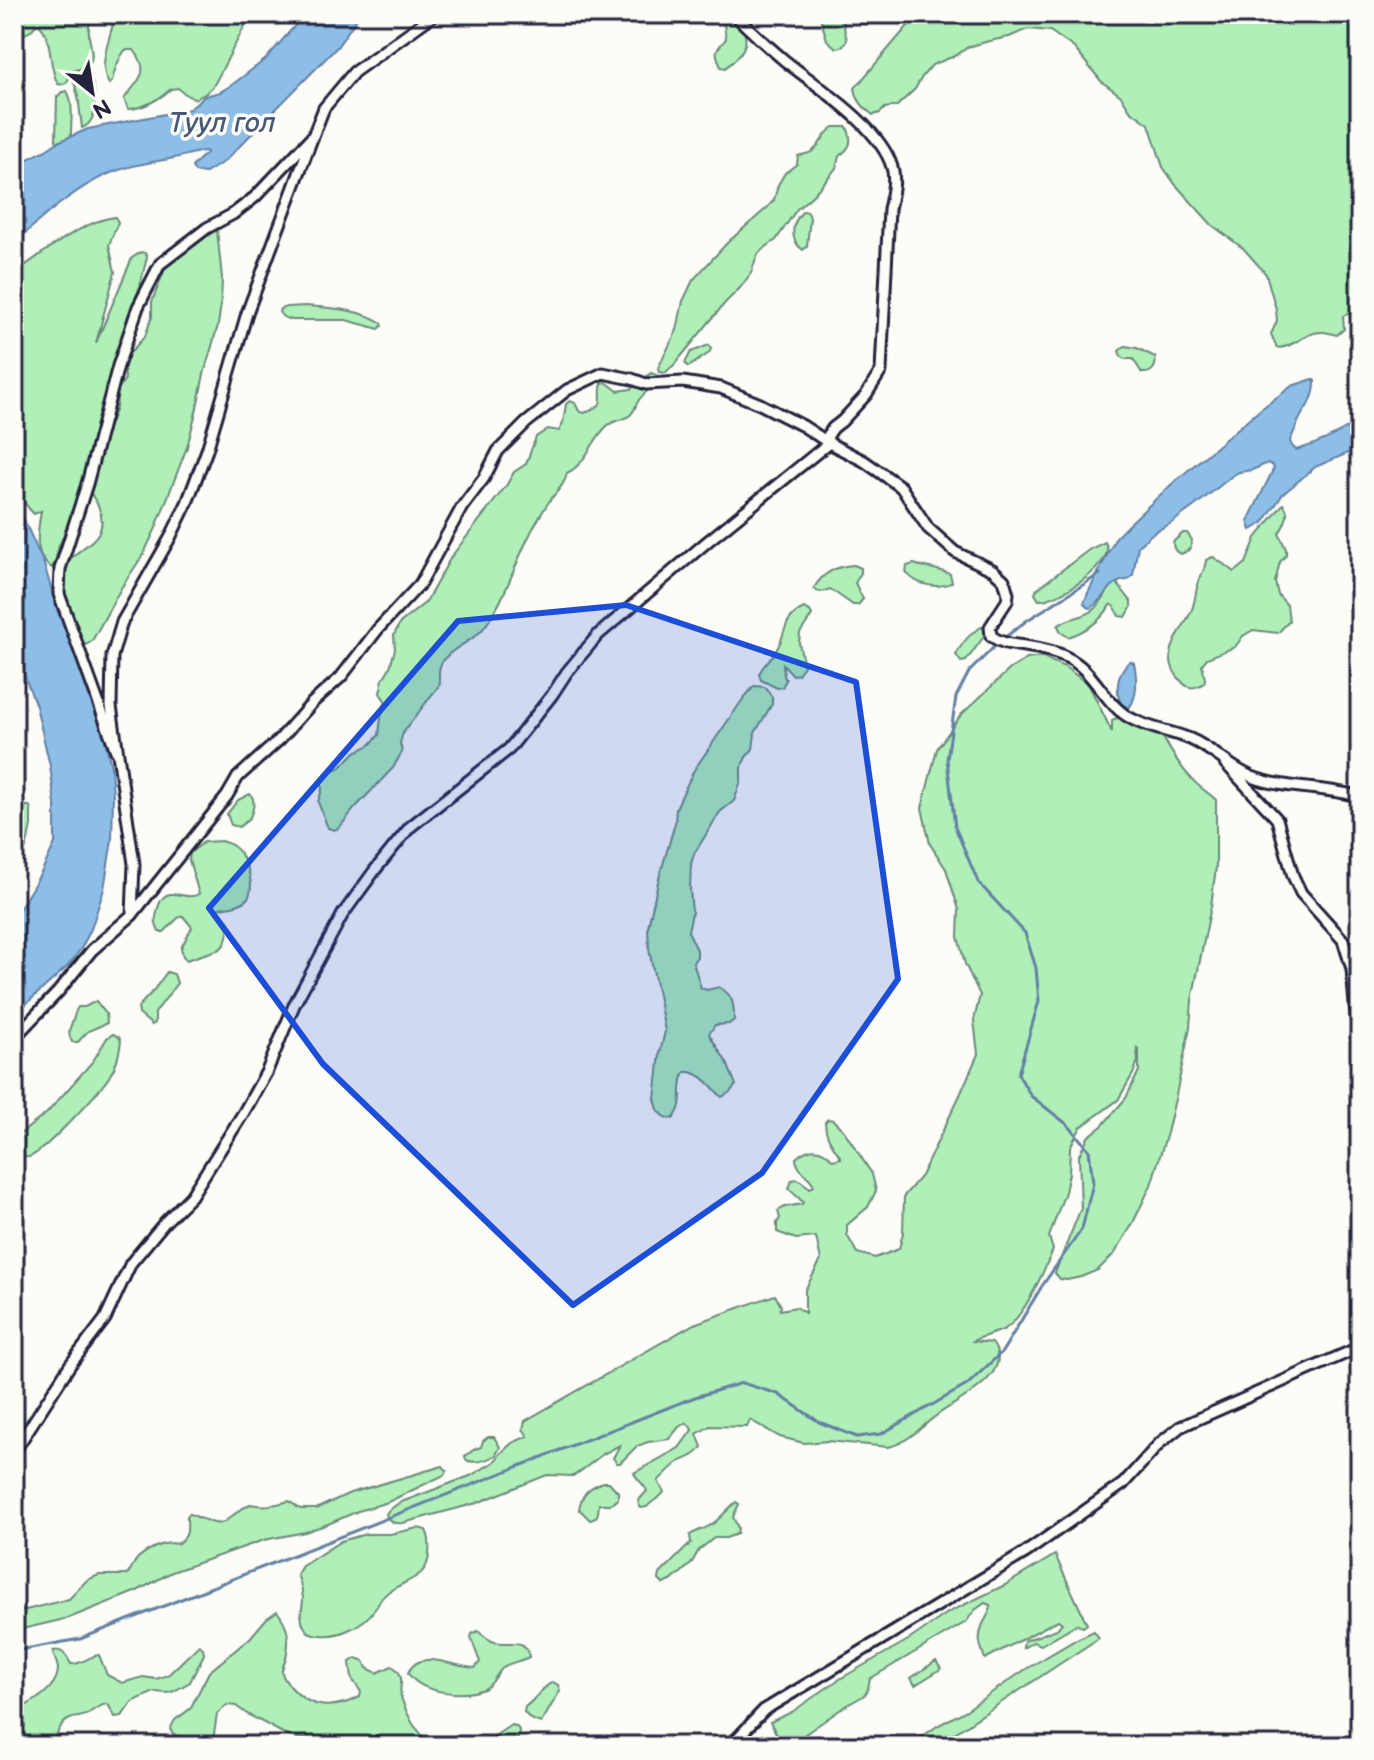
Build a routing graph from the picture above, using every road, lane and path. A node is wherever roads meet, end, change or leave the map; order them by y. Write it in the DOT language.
graph roads {
  1 [pos="435,14"];
  2 [pos="734,14"];
  3 [pos="313,136"];
  4 [pos="829,443"];
  5 [pos="116,751"];
  6 [pos="1217,755"];
  7 [pos="1360,797"];
  8 [pos="132,915"];
  9 [pos="1360,1032"];
  10 [pos="14,1038"];
  11 [pos="1360,1347"];
  12 [pos="14,1452"];
  13 [pos="730,1746"];
  1 -- 3 [label="street"];
  2 -- 4 [label="street"];
  3 -- 5 [label="street"];
  3 -- 5 [label="street"];
  4 -- 6 [label="street"];
  4 -- 8 [label="street"];
  4 -- 12 [label="street"];
  5 -- 8 [label="street"];
  6 -- 7 [label="street"];
  6 -- 9 [label="street"];
  8 -- 10 [label="street"];
  11 -- 13 [label="street"];
}
